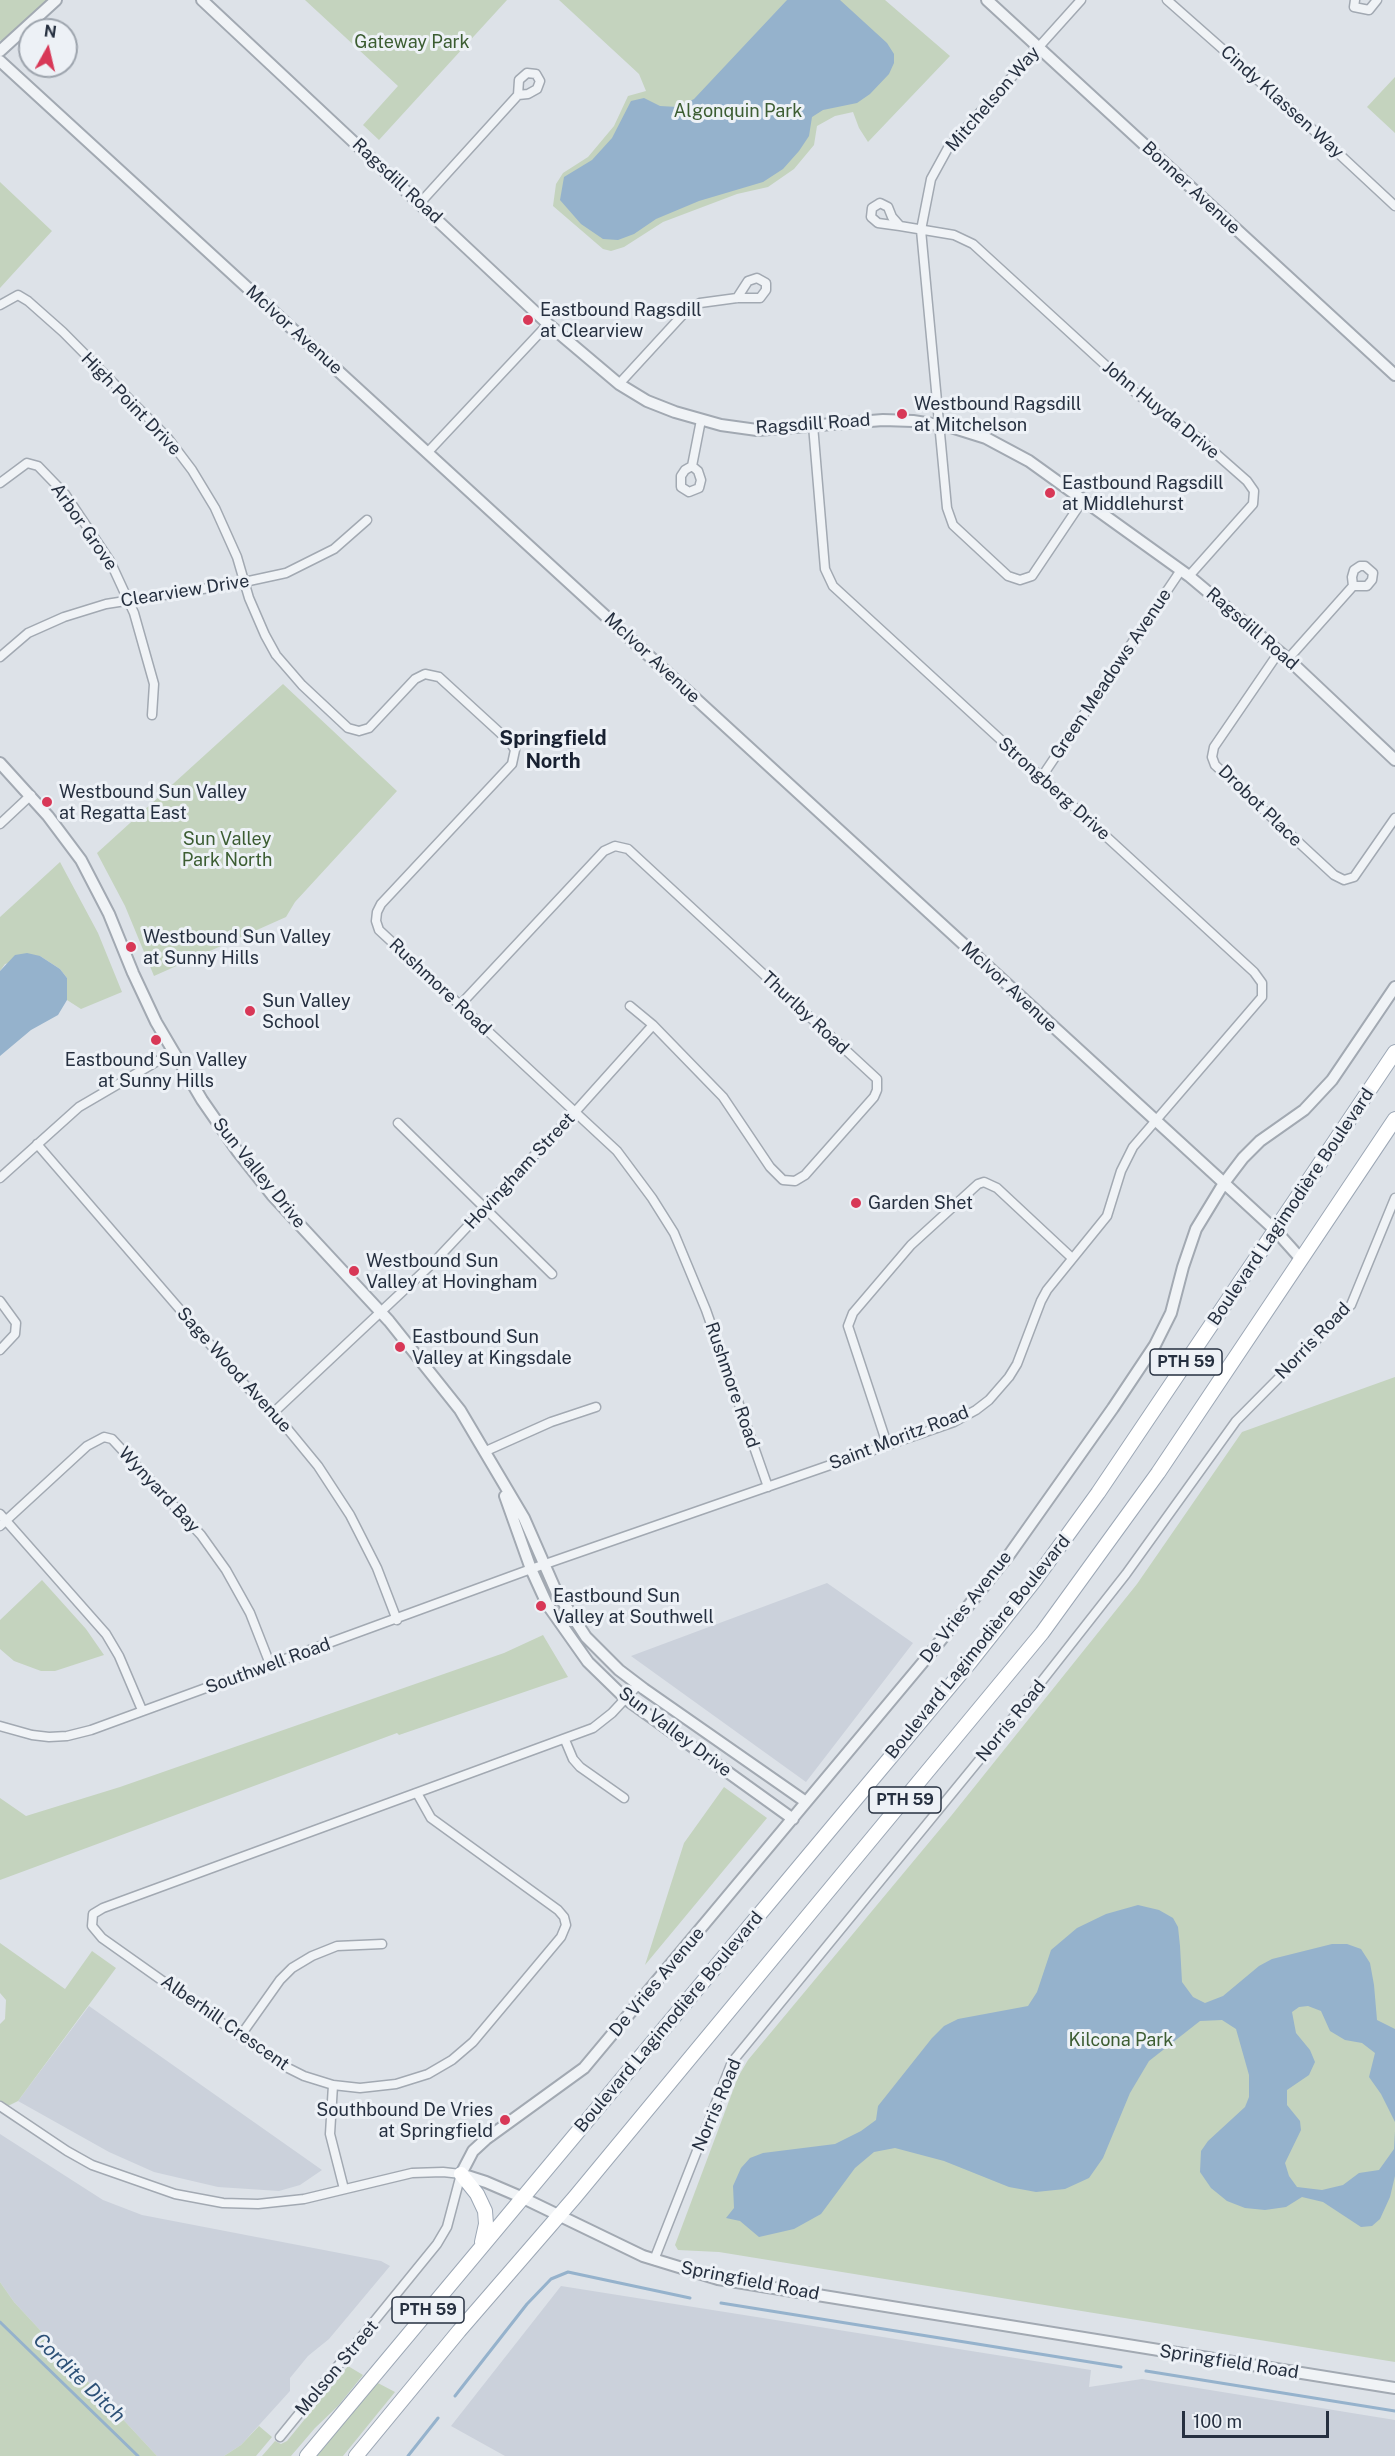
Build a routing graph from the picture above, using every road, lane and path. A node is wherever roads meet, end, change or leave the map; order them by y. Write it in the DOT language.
graph roads {
  1 [pos="56,0"];
  2 [pos="202,0"];
  3 [pos="987,0"];
  4 [pos="1081,0"];
  5 [pos="1167,0"];
  6 [pos="1355,0"];
  7 [pos="1377,0"];
  8 [pos="1038,47"];
  9 [pos="0,51"];
  10 [pos="0,61"];
  11 [pos="518,95"];
  12 [pos="420,203"];
  13 [pos="1395,206"];
  14 [pos="900,226"];
  15 [pos="921,230"];
  16 [pos="737,298"];
  17 [pos="0,305"];
  18 [pos="548,324"];
  19 [pos="1395,375"];
  20 [pos="619,384"];
  21 [pos="701,420"];
  22 [pos="939,424"];
  23 [pos="813,425"];
  24 [pos="428,452"];
  25 [pos="692,466"];
  26 [pos="0,483"];
  27 [pos="1083,500"];
  28 [pos="367,520"];
  29 [pos="1185,573"];
  30 [pos="245,581"];
  31 [pos="1353,586"];
  32 [pos="130,600"];
  33 [pos="1284,656"];
  34 [pos="0,657"];
  35 [pos="152,715"];
  36 [pos="1395,760"];
  37 [pos="0,763"];
  38 [pos="1041,778"];
  39 [pos="31,795"];
  40 [pos="1395,818"];
  41 [pos="0,824"];
  42 [pos="1395,987"];
  43 [pos="460,1005"];
  44 [pos="630,1006"];
  45 [pos="653,1025"];
  46 [pos="172,1052"];
  47 [pos="1395,1052"];
  48 [pos="575,1112"];
  49 [pos="1395,1119"];
  50 [pos="1156,1122"];
  51 [pos="398,1123"];
  52 [pos="37,1144"];
  53 [pos="0,1178"];
  54 [pos="1224,1183"];
  55 [pos="1395,1198"];
  56 [pos="484,1208"];
  57 [pos="1275,1230"];
  58 [pos="1072,1258"];
  59 [pos="1301,1258"];
  60 [pos="552,1274"];
  61 [pos="0,1301"];
  62 [pos="381,1312"];
  63 [pos="0,1350"];
  64 [pos="596,1407"];
  65 [pos="273,1413"];
  66 [pos="887,1444"];
  67 [pos="486,1451"];
  68 [pos="495,1470"];
  69 [pos="768,1486"];
  70 [pos="2,1520"];
  71 [pos="544,1565"];
  72 [pos="531,1569"];
  73 [pos="397,1620"];
  74 [pos="270,1664"];
  75 [pos="638,1685"];
  76 [pos="626,1699"];
  77 [pos="142,1710"];
  78 [pos="0,1726"];
  79 [pos="565,1740"];
  80 [pos="417,1793"];
  81 [pos="624,1798"];
  82 [pos="807,1802"];
  83 [pos="793,1819"];
  84 [pos="382,1944"];
  85 [pos="241,2035"];
  86 [pos="333,2085"];
  87 [pos="0,2106"];
  88 [pos="461,2174"];
  89 [pos="344,2189"];
  90 [pos="521,2197"];
  91 [pos="560,2215"];
  92 [pos="481,2246"];
  93 [pos="654,2260"];
  94 [pos="1395,2388"];
  95 [pos="279,2437"];
  96 [pos="307,2456"];
  97 [pos="356,2456"];
  1 -- 9 [label="street"];
  2 -- 12 [label="street, Ragsdill Road"];
  3 -- 8 [label="street, Bonner Avenue"];
  4 -- 8 [label="street, Mitchelson Way"];
  5 -- 13 [label="street, Cindy Klassen Way"];
  6 -- 7 [label="street"];
  8 -- 15 [label="street, Mitchelson Way"];
  8 -- 19 [label="street, Bonner Avenue"];
  10 -- 24 [label="street, McIvor Avenue"];
  11 -- 12 [label="street"];
  12 -- 18 [label="street, Ragsdill Road"];
  14 -- 15 [label="street"];
  15 -- 22 [label="street, Mitchelson Way"];
  15 -- 29 [label="street, John Huyda Drive"];
  16 -- 20 [label="street"];
  17 -- 30 [label="street, High Point Drive"];
  18 -- 20 [label="street, Ragsdill Road"];
  18 -- 24 [label="street"];
  20 -- 21 [label="street, Ragsdill Road"];
  21 -- 23 [label="street, Ragsdill Road"];
  21 -- 25 [label="street"];
  22 -- 23 [label="street, Ragsdill Road"];
  22 -- 27 [label="street, Ragsdill Road"];
  22 -- 27 [label="street, Mitchelson Way"];
  23 -- 38 [label="street, Strongberg Drive"];
  24 -- 50 [label="street, McIvor Avenue"];
  26 -- 32 [label="street, Arbor Grove"];
  27 -- 29 [label="street, Ragsdill Road"];
  28 -- 30 [label="street, Clearview Drive"];
  29 -- 33 [label="street, Ragsdill Road"];
  29 -- 38 [label="street, Green Meadows Avenue"];
  30 -- 32 [label="street, Clearview Drive"];
  30 -- 43 [label="street, Rushmore Road"];
  31 -- 33 [label="street"];
  32 -- 34 [label="street, Clearview Drive"];
  32 -- 35 [label="street"];
  33 -- 36 [label="street, Ragsdill Road"];
  33 -- 40 [label="street, Drobot Place"];
  37 -- 39 [label="street, Sun Valley Drive"];
  38 -- 50 [label="street, Strongberg Drive"];
  39 -- 41 [label="street"];
  39 -- 46 [label="street, Sun Valley Drive"];
  42 -- 54 [label="street, De Vries Avenue"];
  43 -- 45 [label="street, Thurlby Road"];
  43 -- 48 [label="street, Rushmore Road"];
  44 -- 45 [label="street, Thurlby Road"];
  45 -- 48 [label="street, Hovingham Street"];
  46 -- 52 [label="street"];
  46 -- 62 [label="street, Sun Valley Drive"];
  47 -- 57 [label="main road, Boulevard Lagimodière Boulevard / PTH 59"];
  48 -- 56 [label="street, Hovingham Street"];
  48 -- 69 [label="street, Rushmore Road"];
  49 -- 59 [label="main road, Boulevard Lagimodière Boulevard / PTH 59"];
  50 -- 54 [label="street, McIvor Avenue"];
  50 -- 58 [label="street, Saint Moritz Road"];
  51 -- 56 [label="street"];
  52 -- 53 [label="street"];
  52 -- 65 [label="street, Sage Wood Avenue"];
  54 -- 57 [label="street, McIvor Avenue"];
  54 -- 82 [label="street, De Vries Avenue"];
  55 -- 93 [label="street, Norris Road"];
  56 -- 60 [label="street"];
  56 -- 62 [label="street, Hovingham Street"];
  57 -- 59 [label="street, McIvor Avenue"];
  57 -- 90 [label="main road, Boulevard Lagimodière Boulevard / PTH 59"];
  58 -- 66 [label="street, Saint Moritz Road"];
  58 -- 66 [label="street"];
  59 -- 91 [label="main road, Boulevard Lagimodière Boulevard / PTH 59"];
  61 -- 63 [label="street"];
  62 -- 65 [label="street, Hovingham Street"];
  62 -- 67 [label="street, Sun Valley Drive"];
  64 -- 67 [label="street"];
  65 -- 73 [label="street, Sage Wood Avenue"];
  66 -- 69 [label="street, Saint Moritz Road"];
  67 -- 68 [label="street, Sun Valley Drive"];
  68 -- 71 [label="street, Sun Valley Drive"];
  68 -- 72 [label="street, Sun Valley Drive"];
  69 -- 71 [label="street, Saint Moritz Road"];
  70 -- 74 [label="street, Wynyard Bay"];
  70 -- 77 [label="street"];
  71 -- 72 [label="street, Saint Moritz Road"];
  71 -- 75 [label="street, Sun Valley Drive"];
  72 -- 73 [label="street, Southwell Road"];
  72 -- 76 [label="street, Sun Valley Drive"];
  73 -- 74 [label="street, Southwell Road"];
  74 -- 77 [label="street, Southwell Road"];
  75 -- 76 [label="street, Alberhill Crescent"];
  75 -- 82 [label="street, Sun Valley Drive"];
  76 -- 79 [label="street, Alberhill Crescent"];
  76 -- 83 [label="street, Sun Valley Drive"];
  77 -- 78 [label="street, Southwell Road"];
  79 -- 80 [label="street, Alberhill Crescent"];
  79 -- 81 [label="street"];
  80 -- 85 [label="street, Alberhill Crescent"];
  80 -- 86 [label="street, Alberhill Crescent"];
  82 -- 83 [label="street, De Vries Avenue"];
  83 -- 88 [label="street, De Vries Avenue"];
  84 -- 85 [label="street"];
  85 -- 86 [label="street, Alberhill Crescent"];
  86 -- 89 [label="street"];
  87 -- 89 [label="street, Springfield Road"];
  88 -- 89 [label="street, Springfield Road"];
  88 -- 90 [label="street, Springfield Road"];
  88 -- 92 [label="main road"];
  88 -- 95 [label="street, Molson Street"];
  90 -- 91 [label="street, Springfield Road"];
  90 -- 92 [label="main road, Boulevard Lagimodière Boulevard / PTH 59"];
  91 -- 93 [label="street, Springfield Road"];
  91 -- 97 [label="main road, Boulevard Lagimodière Boulevard / PTH 59"];
  92 -- 96 [label="main road, Boulevard Lagimodière Boulevard / PTH 59"];
  93 -- 94 [label="street, Springfield Road"];
}
